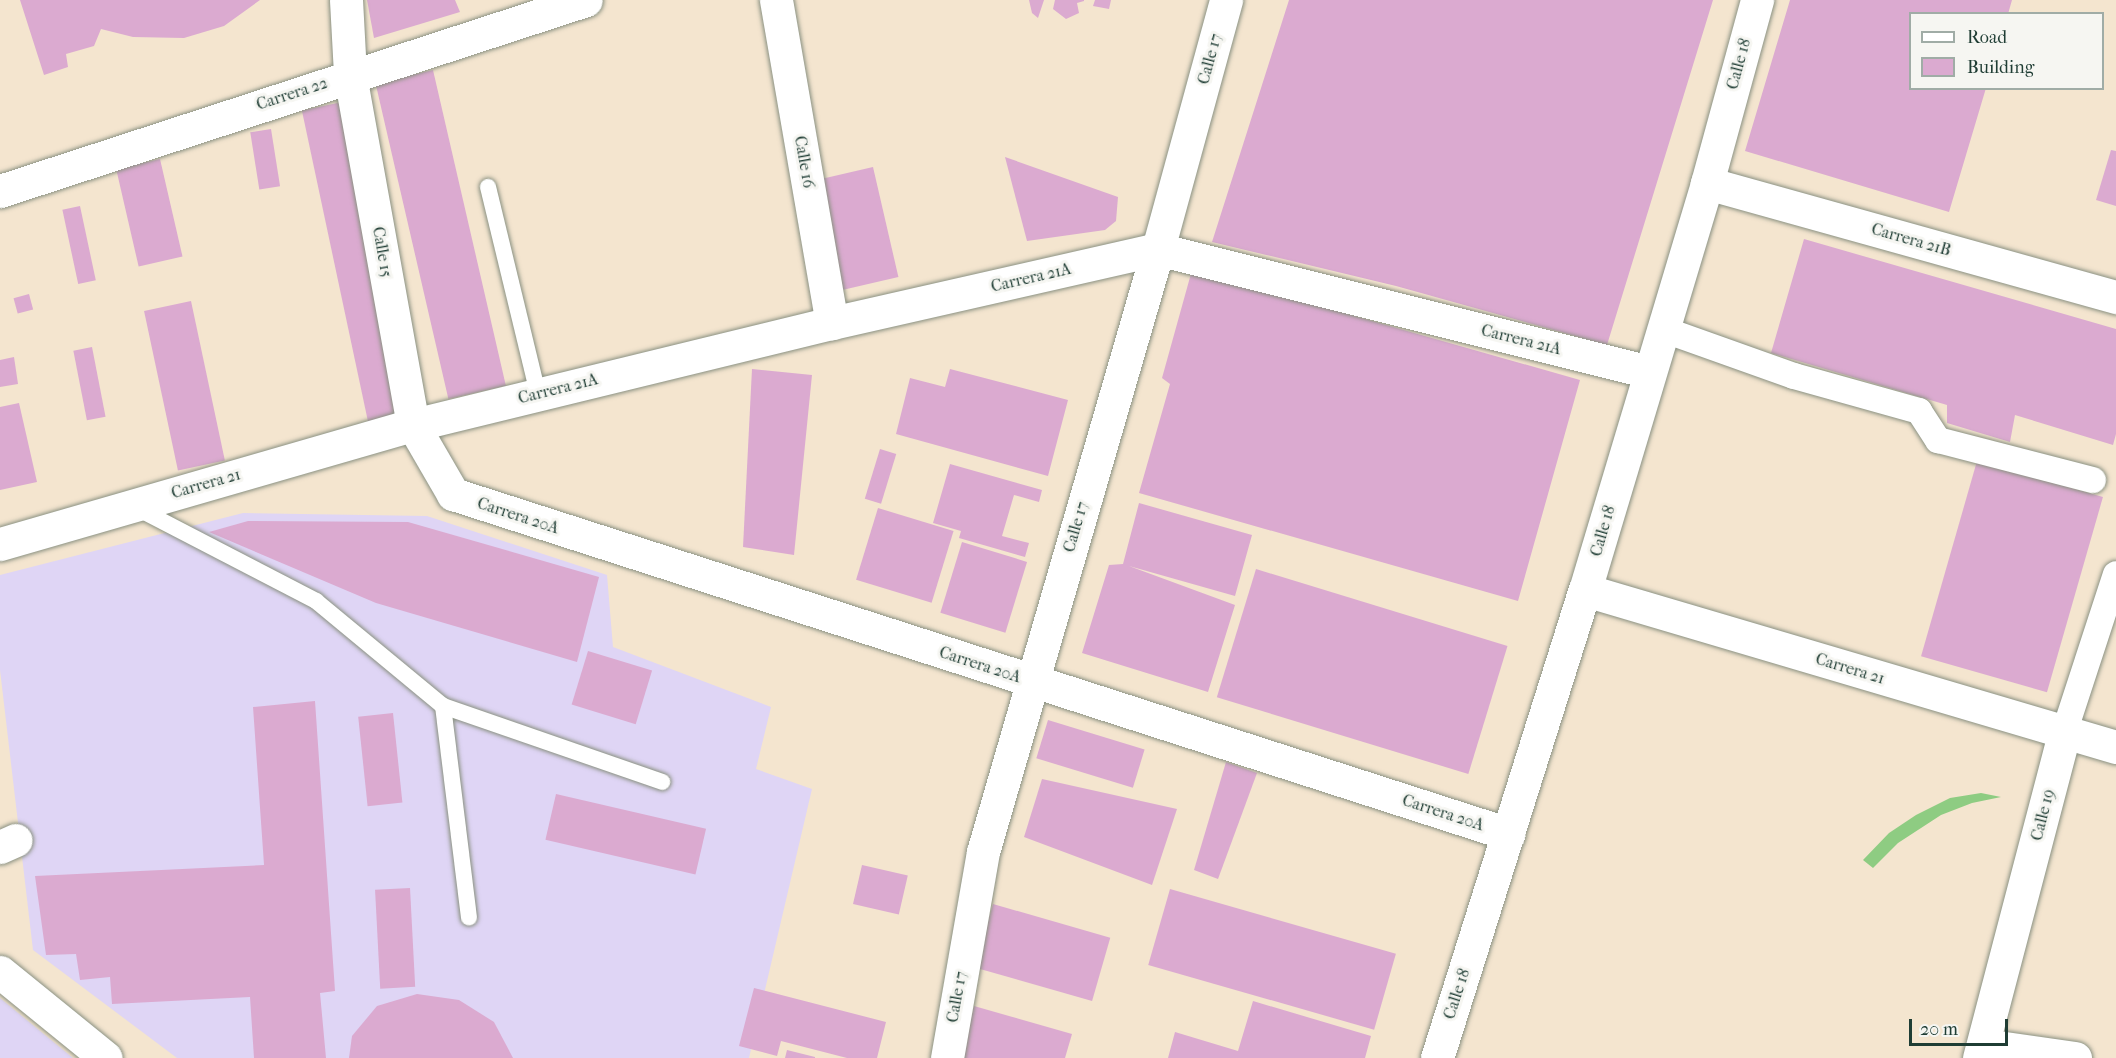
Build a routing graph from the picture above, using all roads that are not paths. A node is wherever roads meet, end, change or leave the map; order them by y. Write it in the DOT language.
graph roads {
  1 [pos="346,0"];
  2 [pos="586,0"];
  3 [pos="776,0"];
  4 [pos="1226,0"];
  5 [pos="1757,0"];
  6 [pos="350,75"];
  7 [pos="1707,183"];
  8 [pos="488,187"];
  9 [pos="0,191"];
  10 [pos="1158,249"];
  11 [pos="2116,297"];
  12 [pos="832,323"];
  13 [pos="1662,329"];
  14 [pos="1649,372"];
  15 [pos="538,394"];
  16 [pos="412,425"];
  17 [pos="2093,480"];
  18 [pos="453,494"];
  19 [pos="133,506"];
  20 [pos="0,544"];
  21 [pos="2116,574"];
  22 [pos="1585,591"];
  23 [pos="1031,682"];
  24 [pos="443,706"];
  25 [pos="2064,733"];
  26 [pos="2116,747"];
  27 [pos="662,782"];
  28 [pos="1509,834"];
  29 [pos="469,917"];
  30 [pos="0,972"];
  31 [pos="1982,1052"];
  32 [pos="106,1058"];
  33 [pos="947,1058"];
  34 [pos="1437,1058"];
  35 [pos="2075,1058"];
  1 -- 6 [label="street, Calle 15"];
  2 -- 6 [label="street, Carrera 22"];
  3 -- 12 [label="street, Calle 16"];
  4 -- 10 [label="street, Calle 17"];
  5 -- 7 [label="street, Calle 18"];
  6 -- 9 [label="street, Carrera 22"];
  6 -- 16 [label="street, Calle 15"];
  7 -- 11 [label="street, Carrera 21B"];
  7 -- 13 [label="street, Calle 18"];
  8 -- 15 [label="lane"];
  10 -- 12 [label="street, Carrera 21A"];
  10 -- 14 [label="street, Carrera 21A"];
  10 -- 23 [label="street, Calle 17"];
  12 -- 15 [label="street, Carrera 21A"];
  13 -- 14 [label="street, Calle 18"];
  13 -- 17 [label="street"];
  14 -- 22 [label="street, Calle 18"];
  15 -- 16 [label="street, Carrera 21A"];
  16 -- 18 [label="street, Calle 15"];
  16 -- 19 [label="street, Carrera 21"];
  18 -- 23 [label="street, Carrera 20A"];
  19 -- 20 [label="street, Carrera 21"];
  19 -- 24 [label="lane"];
  21 -- 25 [label="street, Calle 19"];
  22 -- 25 [label="street, Carrera 21"];
  22 -- 28 [label="street, Calle 18"];
  23 -- 28 [label="street, Carrera 20A"];
  23 -- 33 [label="street, Calle 17"];
  24 -- 27 [label="lane"];
  24 -- 29 [label="lane"];
  25 -- 26 [label="street, Carrera 21"];
  25 -- 31 [label="street, Calle 19"];
  28 -- 34 [label="street, Calle 18"];
  30 -- 32 [label="street"];
  31 -- 35 [label="street"];
}
